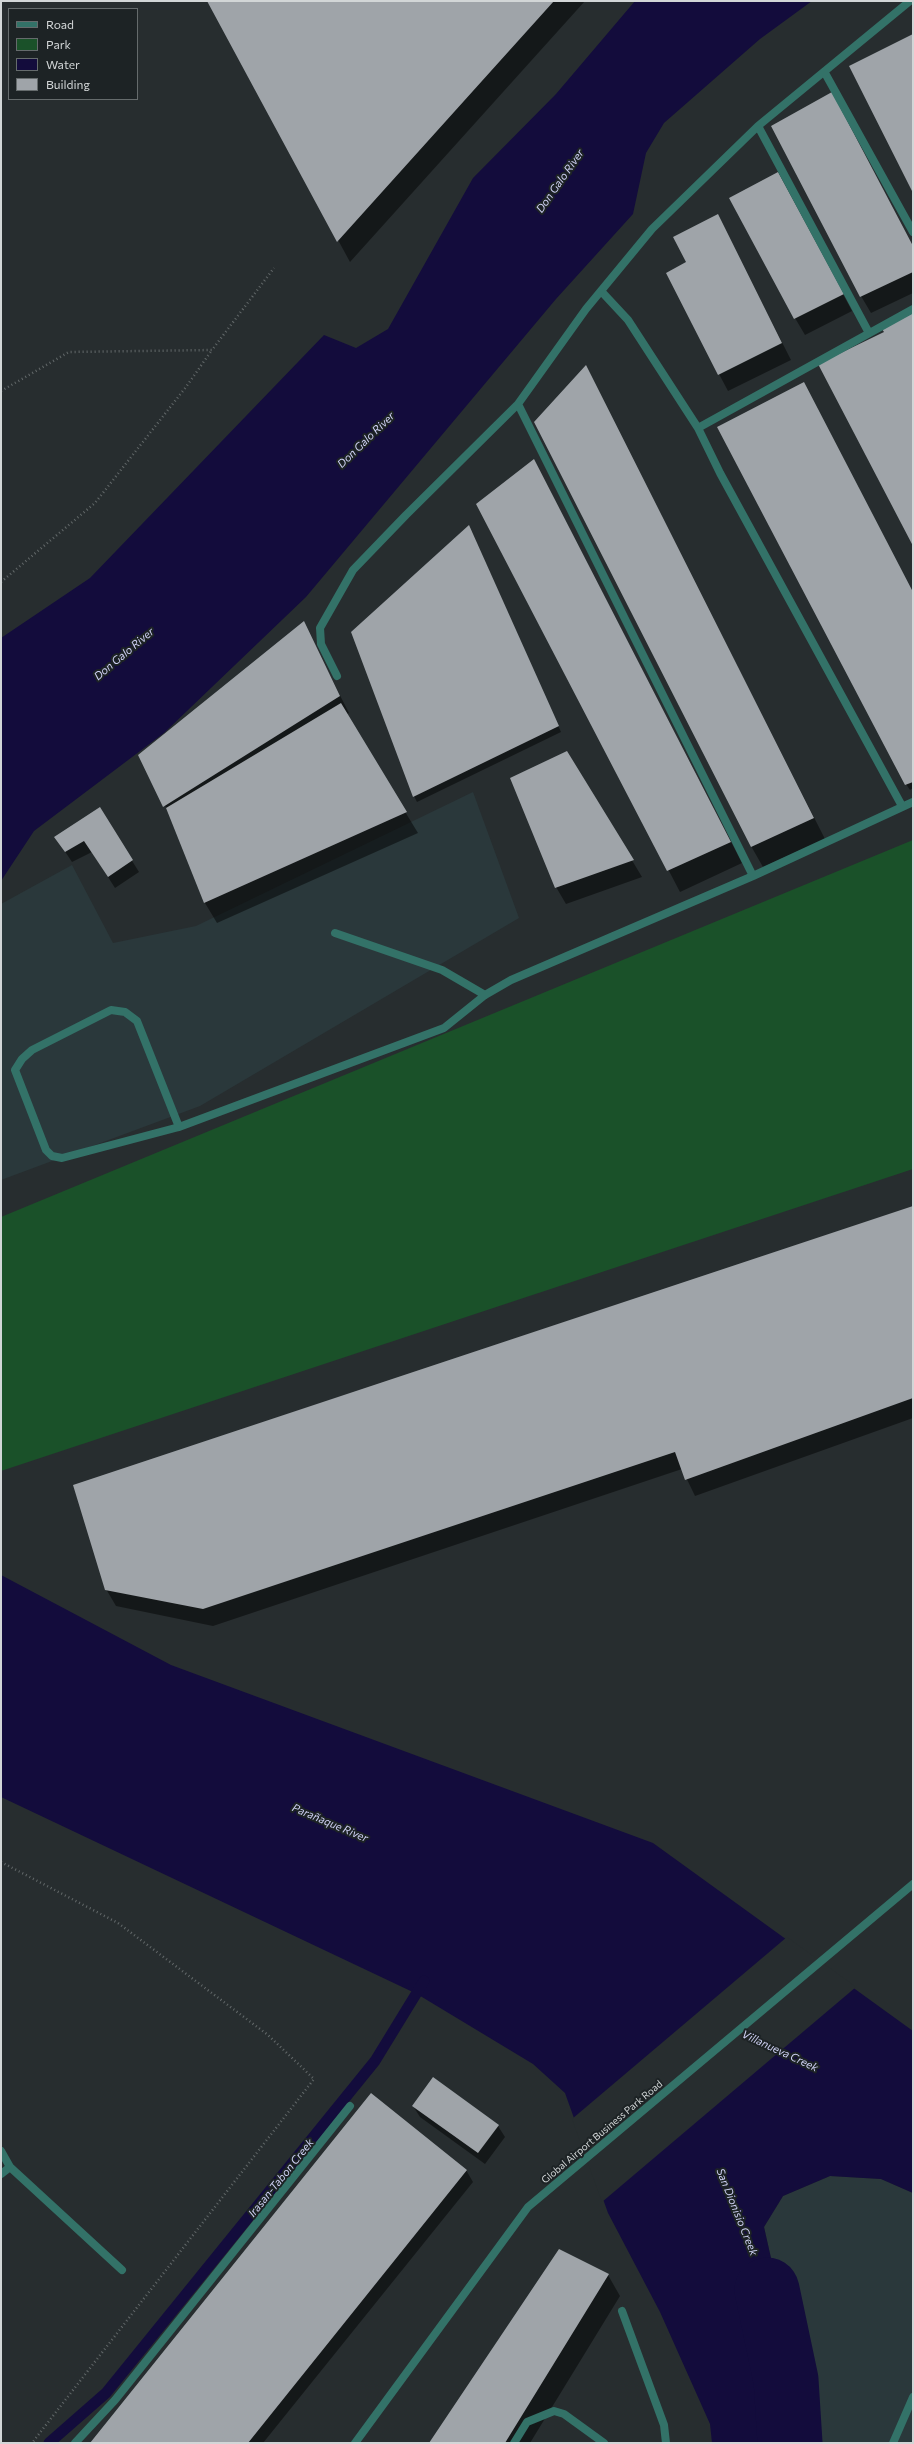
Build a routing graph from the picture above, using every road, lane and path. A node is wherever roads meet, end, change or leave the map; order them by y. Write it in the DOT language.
graph roads {
  1 [pos="910,1"];
  2 [pos="825,73"];
  3 [pos="758,126"];
  4 [pos="913,232"];
  5 [pos="274,268"];
  6 [pos="600,291"];
  7 [pos="913,309"];
  8 [pos="869,334"];
  9 [pos="212,350"];
  10 [pos="1,391"];
  11 [pos="518,404"];
  12 [pos="698,428"];
  13 [pos="1,582"];
  14 [pos="337,676"];
  15 [pos="913,802"];
  16 [pos="902,806"];
  17 [pos="753,876"];
  18 [pos="335,933"];
  19 [pos="485,995"];
  20 [pos="179,1127"];
  21 [pos="1,1862"];
  22 [pos="913,1884"];
  23 [pos="350,2106"];
  24 [pos="1,2151"];
  25 [pos="10,2167"];
  26 [pos="1,2174"];
  27 [pos="122,2270"];
  28 [pos="622,2311"];
  29 [pos="913,2398"];
  30 [pos="32,2443"];
  31 [pos="75,2443"];
  32 [pos="355,2443"];
  33 [pos="514,2443"];
  34 [pos="604,2443"];
  35 [pos="666,2443"];
  36 [pos="893,2443"];
  1 -- 2 [label="street"];
  2 -- 3 [label="street"];
  2 -- 4 [label="street"];
  3 -- 6 [label="street"];
  3 -- 8 [label="street"];
  5 -- 9 [label="path"];
  6 -- 11 [label="street"];
  6 -- 12 [label="street"];
  7 -- 8 [label="street"];
  8 -- 12 [label="street"];
  9 -- 10 [label="path"];
  9 -- 13 [label="path"];
  11 -- 14 [label="street"];
  11 -- 17 [label="street"];
  12 -- 16 [label="street"];
  15 -- 16 [label="street"];
  16 -- 17 [label="street"];
  17 -- 19 [label="street"];
  18 -- 19 [label="street"];
  19 -- 20 [label="street"];
  20 -- 20 [label="street"];
  21 -- 30 [label="path"];
  22 -- 32 [label="street, Global Airport Business Park Road"];
  23 -- 31 [label="street"];
  24 -- 25 [label="street"];
  25 -- 26 [label="street"];
  25 -- 27 [label="street"];
  28 -- 35 [label="street"];
  29 -- 36 [label="street"];
  33 -- 34 [label="street"];
}
